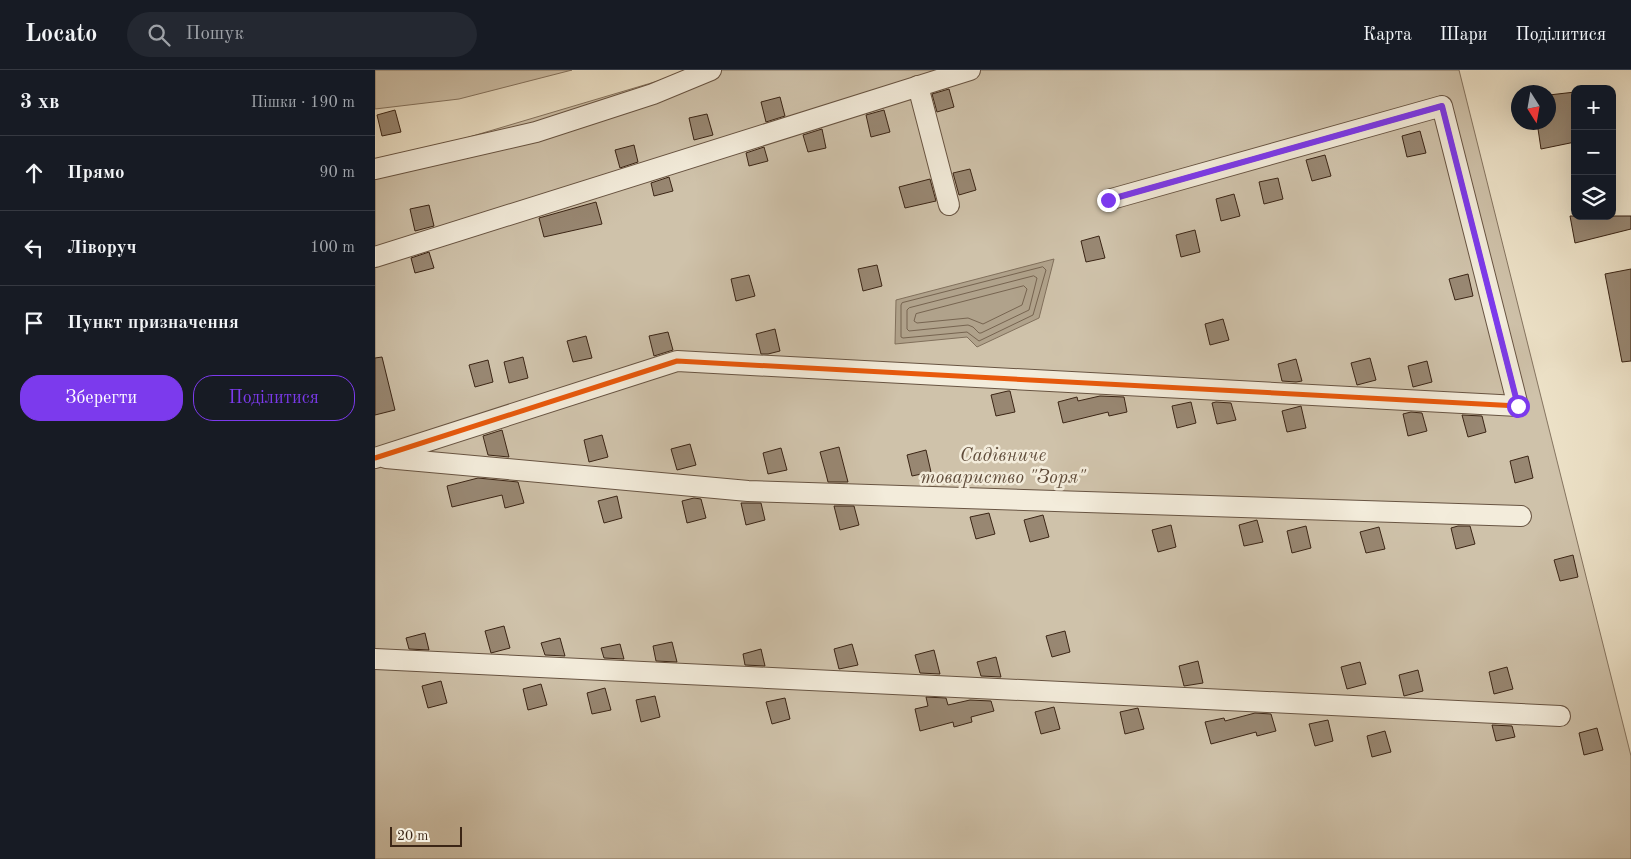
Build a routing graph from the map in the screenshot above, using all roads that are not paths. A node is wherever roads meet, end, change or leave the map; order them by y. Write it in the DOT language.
graph roads {
  1 [pos="711,70"];
  2 [pos="970,70"];
  3 [pos="918,86"];
  4 [pos="375,169"];
  5 [pos="1108,200"];
  6 [pos="949,205"];
  7 [pos="375,257"];
  8 [pos="376,458"];
  9 [pos="1521,516"];
  10 [pos="375,659"];
  11 [pos="1560,716"];
  1 -- 4 [label="street"];
  2 -- 3 [label="street"];
  3 -- 6 [label="street"];
  3 -- 7 [label="street"];
  5 -- 8 [label="street"];
  8 -- 9 [label="street"];
  10 -- 11 [label="street"];
}
